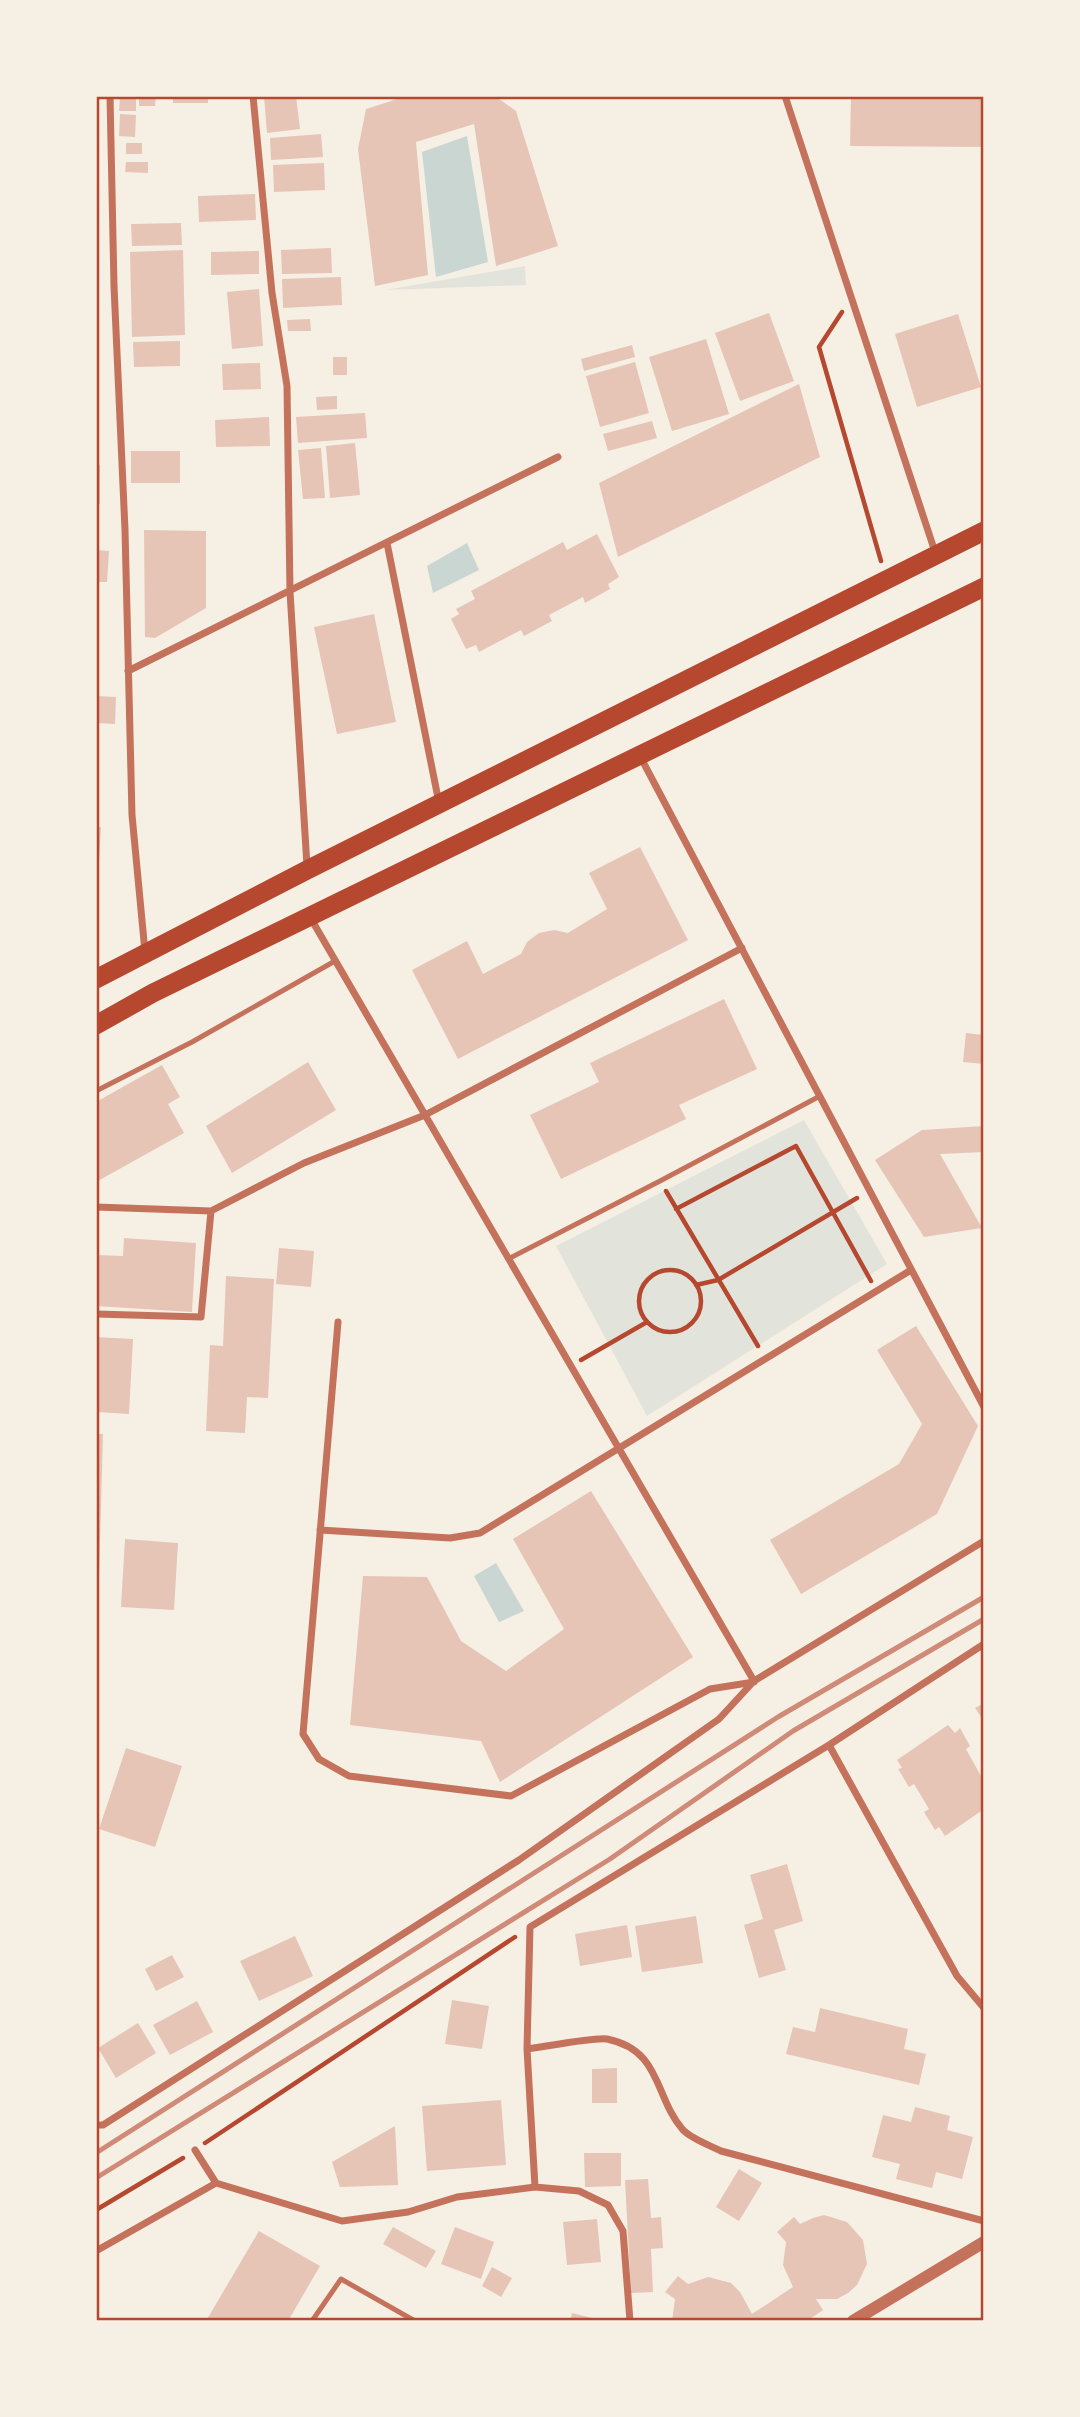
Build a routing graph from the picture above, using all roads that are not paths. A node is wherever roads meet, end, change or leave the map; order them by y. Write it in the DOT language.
graph roads {
  1 [pos="110,96"];
  2 [pos="253,96"];
  3 [pos="785,96"];
  4 [pos="558,457"];
  5 [pos="984,531"];
  6 [pos="387,543"];
  7 [pos="937,555"];
  8 [pos="984,587"];
  9 [pos="290,592"];
  10 [pos="128,671"];
  11 [pos="640,756"];
  12 [pos="439,804"];
  13 [pos="307,870"];
  14 [pos="310,917"];
  15 [pos="741,948"];
  16 [pos="145,955"];
  17 [pos="335,961"];
  18 [pos="96,979"];
  19 [pos="96,1025"];
  20 [pos="96,1091"];
  21 [pos="820,1096"];
  22 [pos="425,1115"];
  23 [pos="96,1207"];
  24 [pos="211,1211"];
  25 [pos="508,1259"];
  26 [pos="911,1269"];
  27 [pos="96,1314"];
  28 [pos="338,1322"];
  29 [pos="984,1407"];
  30 [pos="619,1449"];
  31 [pos="320,1530"];
  32 [pos="984,1541"];
  33 [pos="984,1644"];
  34 [pos="754,1681"];
  35 [pos="829,1745"];
  36 [pos="984,2008"];
  37 [pos="527,2049"];
  38 [pos="96,2125"];
  39 [pos="195,2150"];
  40 [pos="216,2183"];
  41 [pos="535,2187"];
  42 [pos="984,2221"];
  43 [pos="984,2242"];
  44 [pos="96,2251"];
  45 [pos="312,2321"];
  46 [pos="415,2321"];
  47 [pos="630,2321"];
  48 [pos="853,2321"];
  1 -- 10 [label="street"];
  2 -- 9 [label="street"];
  3 -- 7 [label="street"];
  4 -- 6 [label="street"];
  5 -- 7 [label="highway"];
  6 -- 9 [label="street"];
  6 -- 12 [label="street"];
  7 -- 12 [label="highway"];
  8 -- 11 [label="highway"];
  9 -- 10 [label="street"];
  9 -- 13 [label="street"];
  10 -- 16 [label="street"];
  11 -- 14 [label="highway"];
  11 -- 15 [label="street"];
  12 -- 13 [label="highway"];
  13 -- 16 [label="highway"];
  14 -- 17 [label="street"];
  14 -- 19 [label="highway"];
  15 -- 21 [label="street"];
  15 -- 22 [label="street"];
  16 -- 18 [label="highway"];
  17 -- 20 [label="lane"];
  17 -- 22 [label="street"];
  21 -- 25 [label="lane"];
  21 -- 26 [label="street"];
  22 -- 24 [label="street"];
  22 -- 25 [label="street"];
  23 -- 24 [label="street"];
  24 -- 27 [label="street"];
  25 -- 30 [label="street"];
  26 -- 29 [label="street"];
  26 -- 30 [label="street"];
  28 -- 31 [label="street"];
  30 -- 31 [label="street"];
  30 -- 34 [label="street"];
  31 -- 34 [label="street"];
  32 -- 34 [label="street"];
  33 -- 35 [label="street"];
  34 -- 38 [label="street"];
  35 -- 36 [label="street"];
  35 -- 37 [label="street"];
  37 -- 41 [label="street"];
  37 -- 42 [label="street"];
  39 -- 40 [label="street"];
  40 -- 41 [label="street"];
  40 -- 44 [label="street"];
  41 -- 47 [label="street"];
  43 -- 48 [label="street"];
  45 -- 46 [label="lane"];
}
